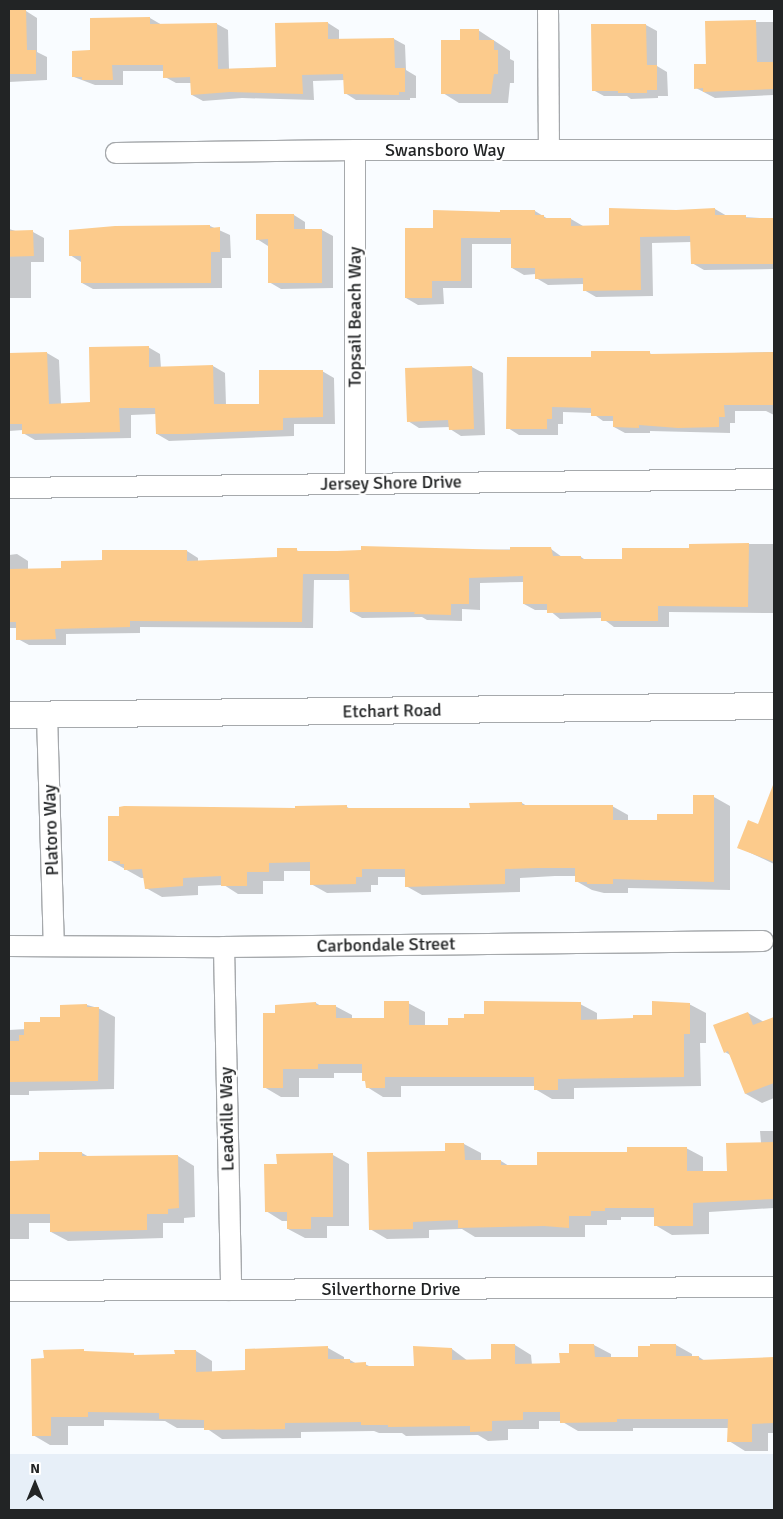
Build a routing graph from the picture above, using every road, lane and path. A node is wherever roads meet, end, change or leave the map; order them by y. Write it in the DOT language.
graph roads {
  1 [pos="548,9"];
  2 [pos="355,150"];
  3 [pos="549,150"];
  4 [pos="774,150"];
  5 [pos="116,153"];
  6 [pos="774,479"];
  7 [pos="355,484"];
  8 [pos="9,488"];
  9 [pos="774,706"];
  10 [pos="9,715"];
  11 [pos="48,715"];
  12 [pos="763,940"];
  13 [pos="9,946"];
  14 [pos="54,946"];
  15 [pos="224,947"];
  16 [pos="773,1287"];
  17 [pos="231,1290"];
  18 [pos="9,1291"];
  1 -- 3 [label="street"];
  2 -- 3 [label="street, Swansboro Way"];
  2 -- 5 [label="street, Swansboro Way"];
  2 -- 7 [label="street, Topsail Beach Way"];
  3 -- 4 [label="street, Swansboro Way"];
  6 -- 7 [label="street, Jersey Shore Drive"];
  7 -- 8 [label="street, Jersey Shore Drive"];
  9 -- 11 [label="street, Etchart Road"];
  10 -- 11 [label="street, Etchart Road"];
  11 -- 14 [label="street, Platoro Way"];
  12 -- 15 [label="street, Carbondale Street"];
  13 -- 14 [label="street, Carbondale Street"];
  14 -- 15 [label="street, Carbondale Street"];
  15 -- 17 [label="street, Leadville Way"];
  16 -- 17 [label="street, Silverthorne Drive"];
  17 -- 18 [label="street, Silverthorne Drive"];
}
